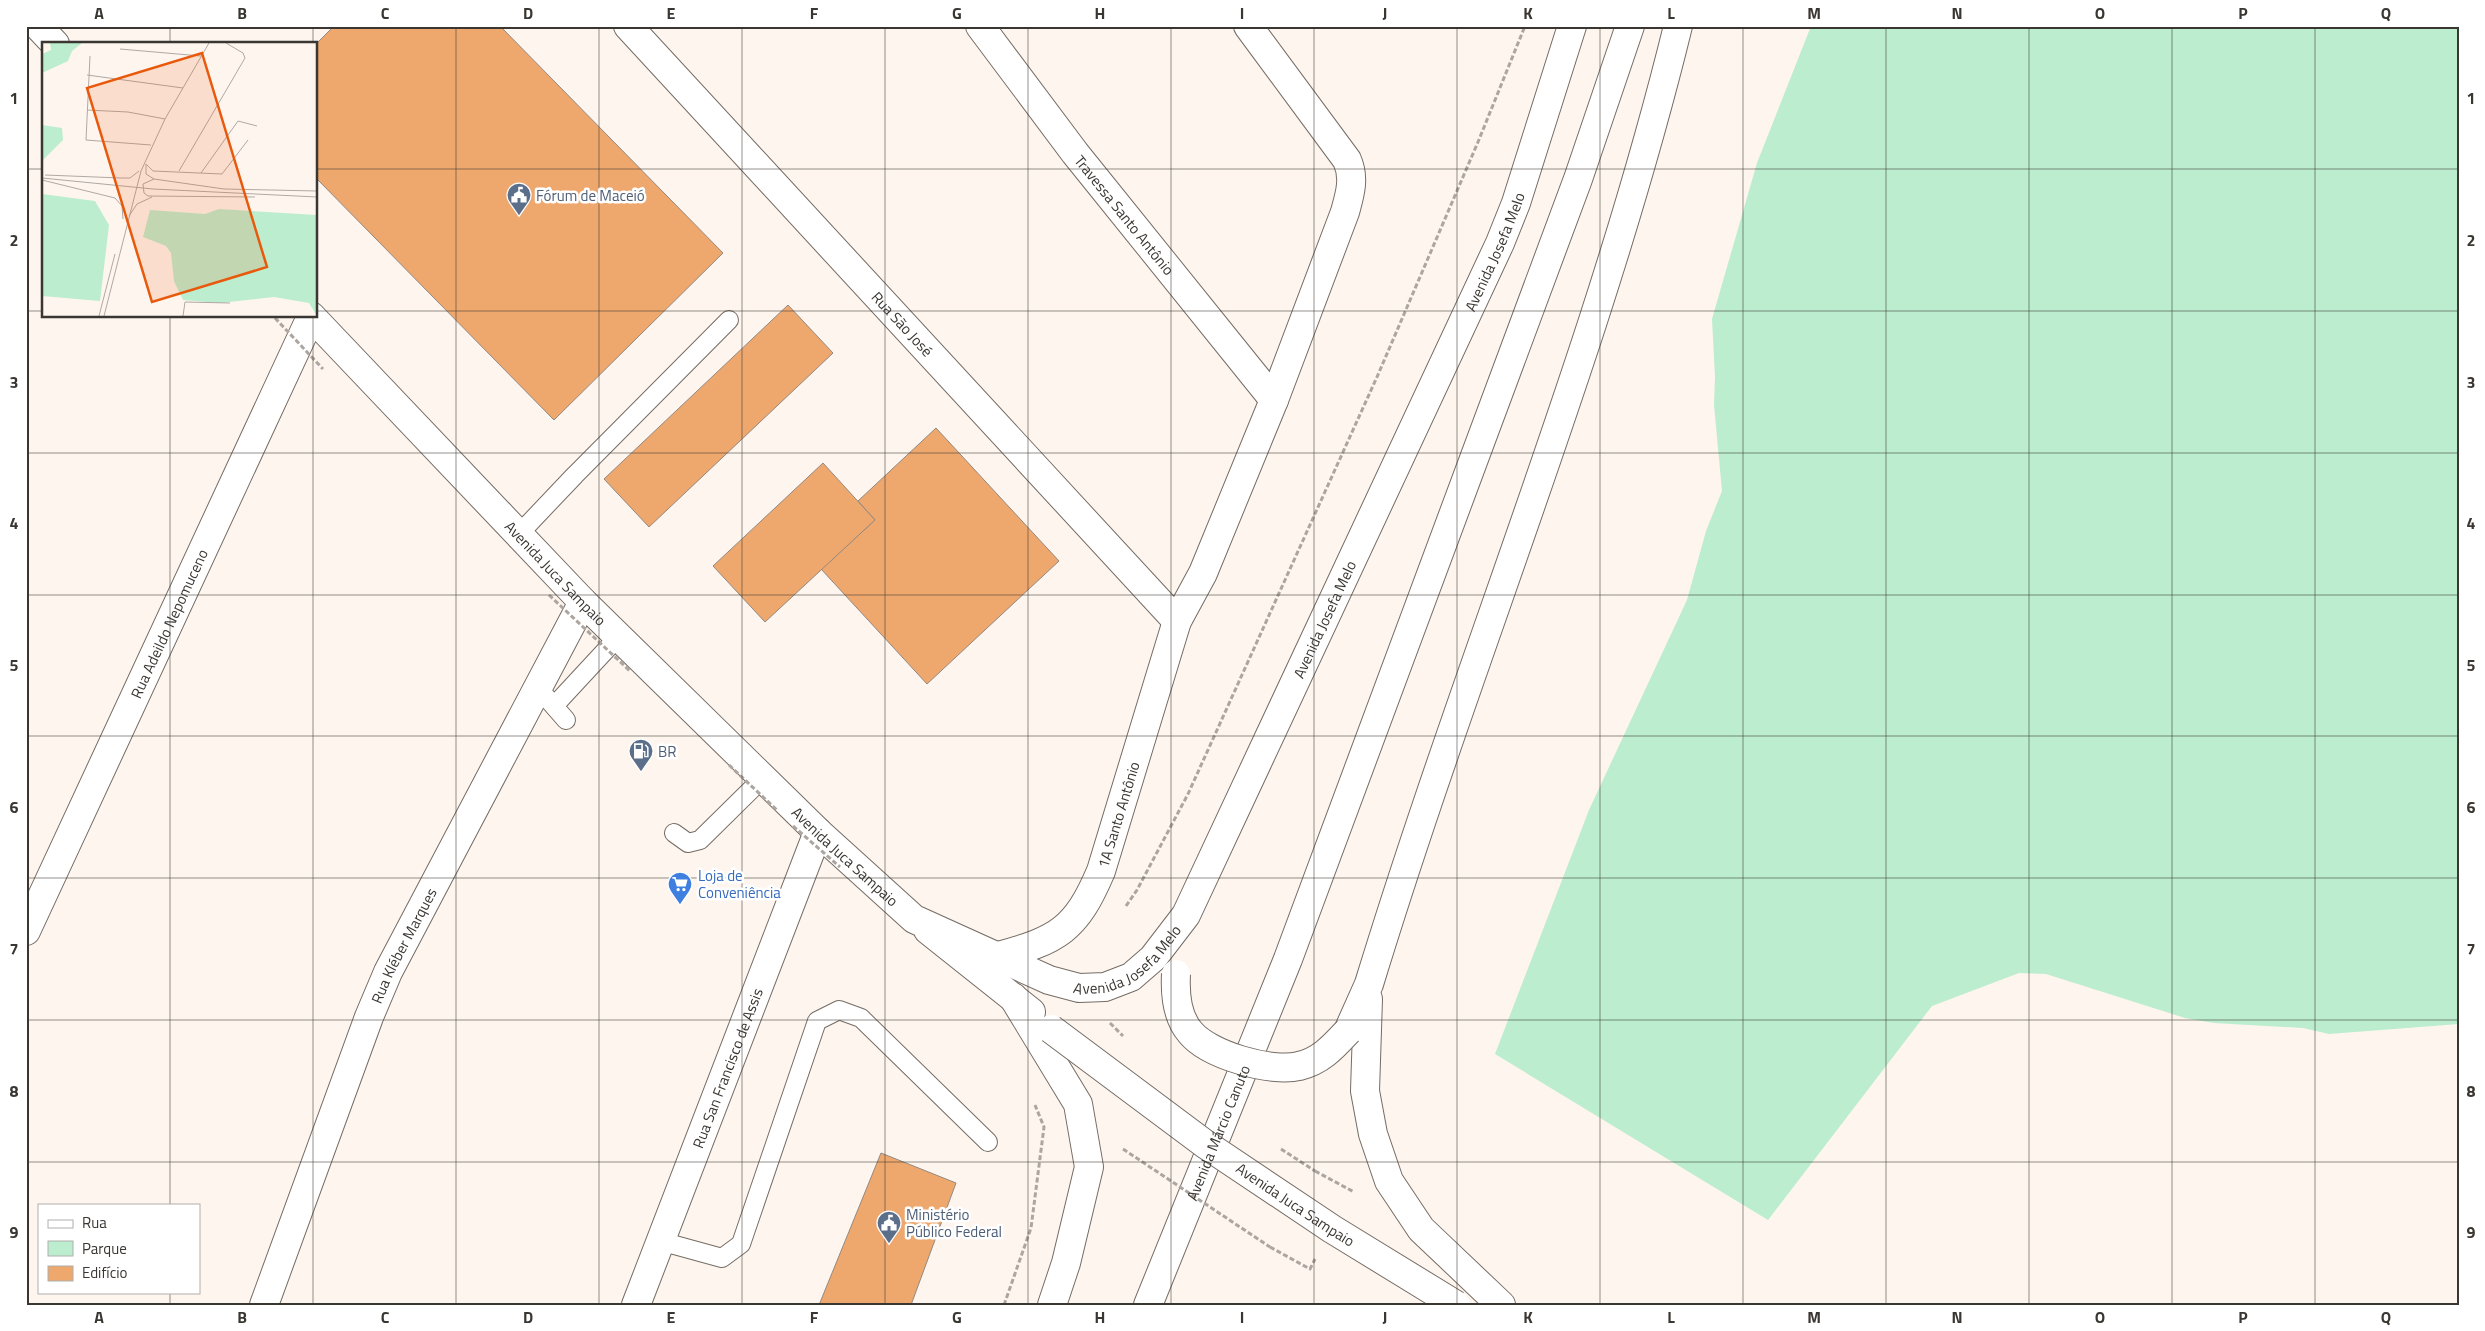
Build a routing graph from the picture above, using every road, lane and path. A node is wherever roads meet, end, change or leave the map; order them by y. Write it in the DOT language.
graph roads {
  1 [pos="30,26"];
  2 [pos="38,26"];
  3 [pos="628,26"];
  4 [pos="980,26"];
  5 [pos="1248,26"];
  6 [pos="1525,26"];
  7 [pos="1572,26"];
  8 [pos="1630,26"];
  9 [pos="1678,26"];
  10 [pos="26,37"];
  11 [pos="53,42"];
  12 [pos="275,318"];
  13 [pos="311,318"];
  14 [pos="312,318"];
  15 [pos="729,320"];
  16 [pos="323,369"];
  17 [pos="1274,400"];
  18 [pos="518,535"];
  19 [pos="550,595"];
  20 [pos="582,602"];
  21 [pos="1177,621"];
  22 [pos="618,637"];
  23 [pos="630,672"];
  24 [pos="546,697"];
  25 [pos="566,720"];
  26 [pos="729,765"];
  27 [pos="764,778"];
  28 [pos="778,811"];
  29 [pos="805,829"];
  30 [pos="674,833"];
  31 [pos="840,867"];
  32 [pos="1121,914"];
  33 [pos="1186,915"];
  34 [pos="914,919"];
  35 [pos="26,931"];
  36 [pos="998,956"];
  37 [pos="1368,984"];
  38 [pos="1013,997"];
  39 [pos="1033,1101"];
  40 [pos="988,1142"];
  41 [pos="1122,1149"];
  42 [pos="660,1241"];
  43 [pos="1310,1269"];
  44 [pos="264,1305"];
  45 [pos="636,1305"];
  46 [pos="1004,1305"];
  47 [pos="1052,1305"];
  48 [pos="1148,1305"];
  49 [pos="1456,1305"];
  50 [pos="1501,1305"];
  1 -- 10 [label="main road"];
  2 -- 11 [label="main road"];
  3 -- 21 [label="main road, Rua São José"];
  4 -- 17 [label="main road, Travessa Santo Antônio"];
  5 -- 17 [label="main road, 1A Santo Antônio"];
  6 -- 32 [label="path"];
  7 -- 33 [label="main road, Avenida Josefa Melo"];
  8 -- 48 [label="main road, Avenida Márcio Canuto"];
  9 -- 37 [label="main road"];
  12 -- 16 [label="path, bridge"];
  13 -- 35 [label="main road, Rua Adeildo Nepomuceno"];
  14 -- 18 [label="main road, Avenida Juca Sampaio"];
  15 -- 18 [label="lane"];
  17 -- 21 [label="main road, 1A Santo Antônio"];
  18 -- 20 [label="main road, Avenida Juca Sampaio"];
  19 -- 23 [label="path, bridge"];
  20 -- 22 [label="main road, Avenida Juca Sampaio"];
  20 -- 24 [label="main road, Rua Kléber Marques"];
  21 -- 36 [label="main road, 1A Santo Antônio"];
  22 -- 24 [label="lane"];
  22 -- 27 [label="main road, Avenida Juca Sampaio"];
  24 -- 25 [label="lane"];
  24 -- 44 [label="main road, Rua Kléber Marques"];
  26 -- 28 [label="path, bridge"];
  27 -- 29 [label="main road, Avenida Juca Sampaio"];
  27 -- 30 [label="lane"];
  29 -- 31 [label="path, bridge"];
  29 -- 34 [label="main road, Avenida Juca Sampaio"];
  29 -- 42 [label="main road, Rua San Francisco de Assis"];
  33 -- 36 [label="main road, Avenida Josefa Melo"];
  33 -- 37 [label="main road, bridge"];
  34 -- 36 [label="main road, Avenida Josefa Melo"];
  34 -- 38 [label="main road, Avenida Juca Sampaio"];
  37 -- 50 [label="main road"];
  38 -- 47 [label="main road"];
  38 -- 49 [label="main road, Avenida Juca Sampaio, bridge"];
  39 -- 46 [label="path"];
  40 -- 42 [label="lane"];
  41 -- 43 [label="path, bridge"];
  42 -- 45 [label="main road, Rua San Francisco de Assis"];
}
